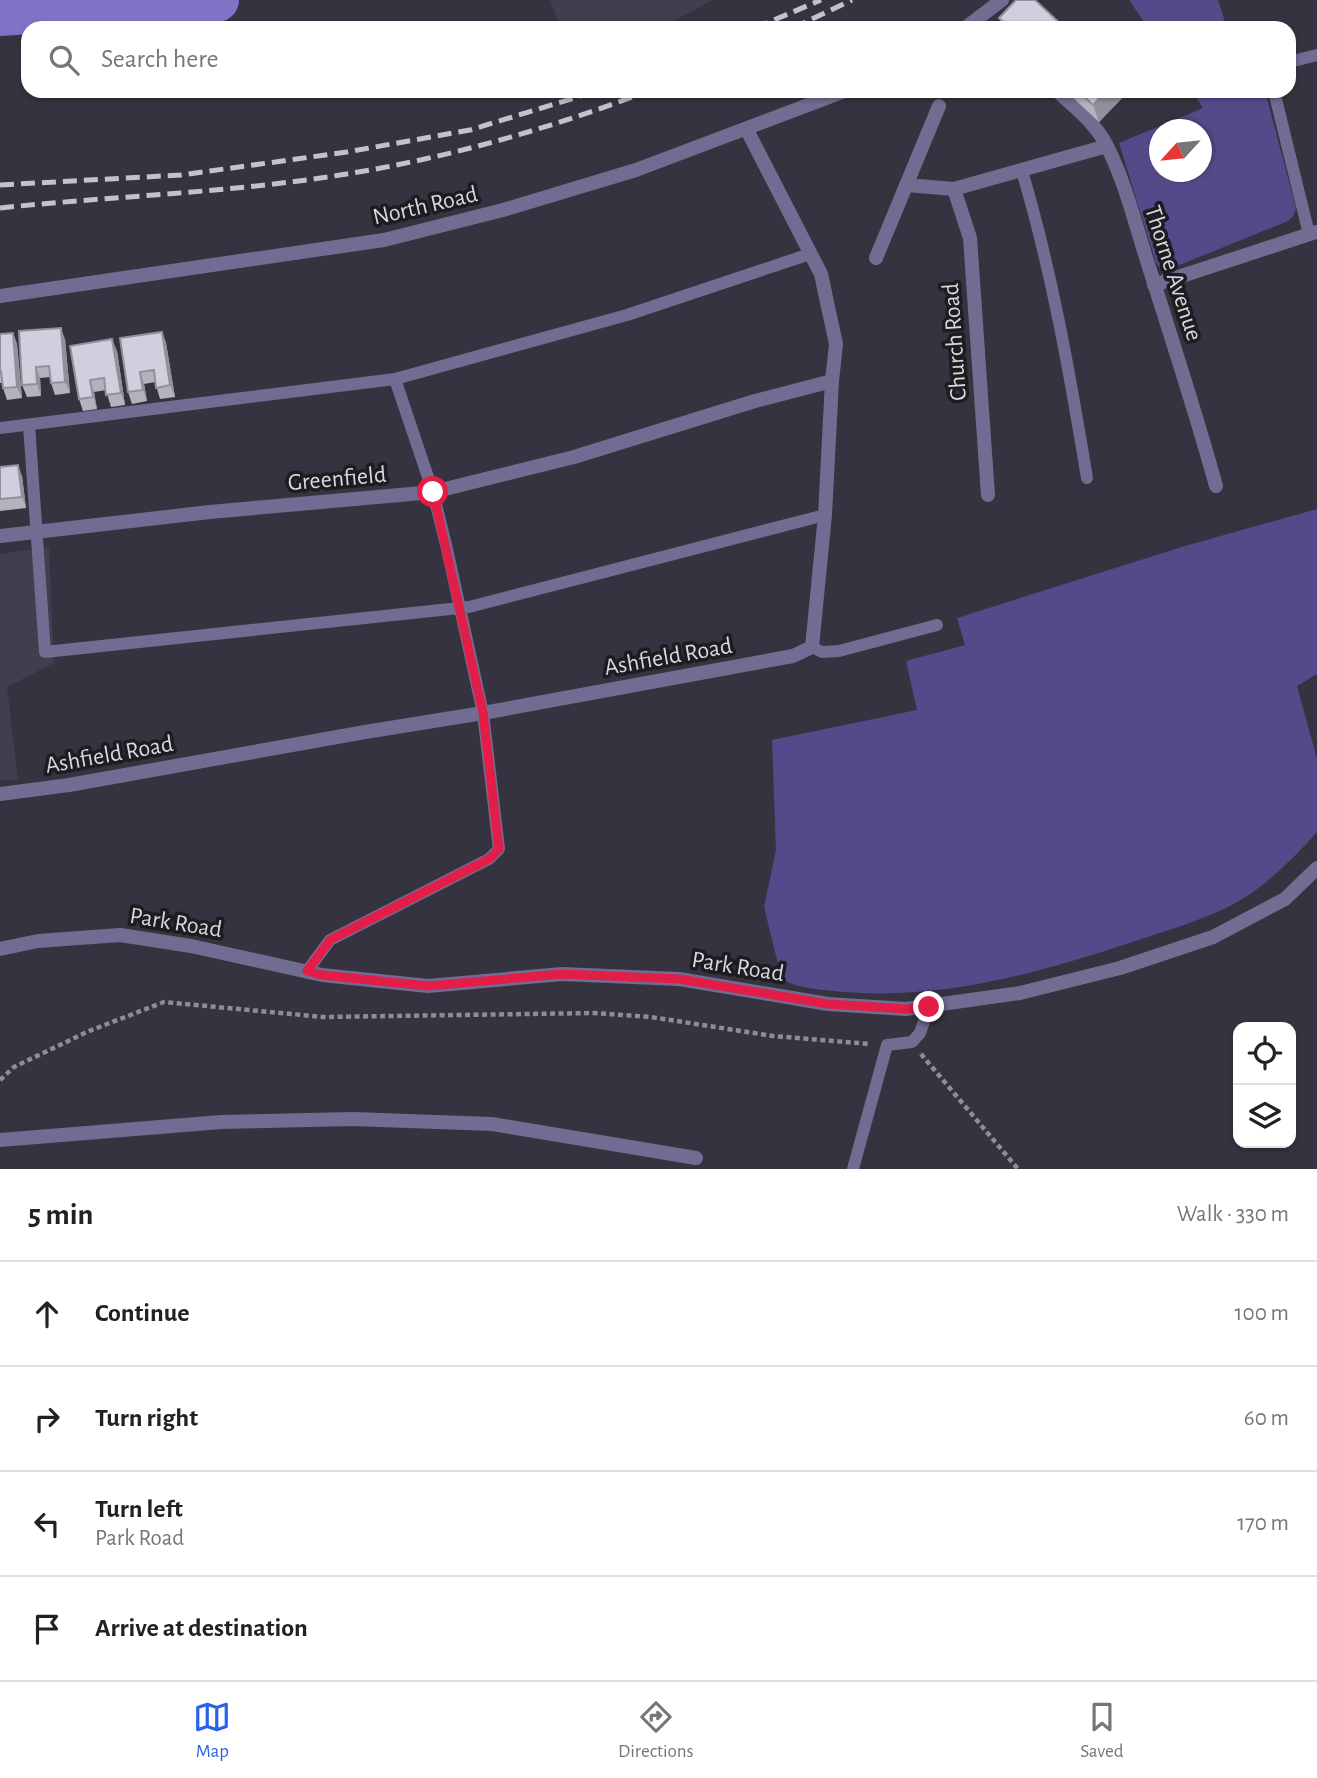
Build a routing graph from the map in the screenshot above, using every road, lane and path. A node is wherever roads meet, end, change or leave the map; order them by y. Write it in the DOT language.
graph roads {
  1 [pos="1002,0"];
  2 [pos="985,21"];
  3 [pos="1317,55"];
  4 [pos="1296,60"];
  5 [pos="827,98"];
  6 [pos="1065,98"];
  7 [pos="1276,98"];
  8 [pos="939,106"];
  9 [pos="747,130"];
  10 [pos="1107,146"];
  11 [pos="1021,171"];
  12 [pos="906,185"];
  13 [pos="954,189"];
  14 [pos="1315,232"];
  15 [pos="810,254"];
  16 [pos="876,258"];
  17 [pos="1154,285"];
  18 [pos="0,296"];
  19 [pos="395,379"];
  20 [pos="832,382"];
  21 [pos="29,425"];
  22 [pos="0,428"];
  23 [pos="1087,478"];
  24 [pos="1216,486"];
  25 [pos="433,492"];
  26 [pos="988,495"];
  27 [pos="825,515"];
  28 [pos="38,531"];
  29 [pos="0,536"];
  30 [pos="460,608"];
  31 [pos="937,625"];
  32 [pos="812,647"];
  33 [pos="483,713"];
  34 [pos="0,794"];
  35 [pos="1317,868"];
  36 [pos="0,949"];
  37 [pos="307,971"];
  38 [pos="929,1007"];
  39 [pos="912,1042"];
  40 [pos="887,1045"];
  41 [pos="0,1080"];
  42 [pos="0,1140"];
  43 [pos="696,1158"];
  44 [pos="853,1169"];
  45 [pos="1018,1169"];
  1 -- 2 [label="street"];
  3 -- 4 [label="lane"];
  5 -- 9 [label="street, North Road"];
  6 -- 10 [label="street, Thorne Avenue"];
  7 -- 14 [label="lane"];
  8 -- 12 [label="street"];
  9 -- 15 [label="street"];
  9 -- 18 [label="street, North Road"];
  10 -- 11 [label="street"];
  10 -- 17 [label="street, Thorne Avenue"];
  11 -- 13 [label="street"];
  11 -- 23 [label="lane"];
  12 -- 13 [label="street"];
  12 -- 16 [label="street"];
  13 -- 26 [label="street, Church Road"];
  14 -- 17 [label="street"];
  15 -- 19 [label="lane"];
  15 -- 20 [label="street"];
  17 -- 24 [label="street, Thorne Avenue"];
  19 -- 21 [label="lane"];
  19 -- 25 [label="lane"];
  20 -- 25 [label="street, Greenfield"];
  20 -- 27 [label="street"];
  21 -- 22 [label="lane"];
  21 -- 28 [label="lane"];
  25 -- 28 [label="street, Greenfield"];
  25 -- 30 [label="lane"];
  27 -- 30 [label="lane"];
  27 -- 32 [label="street"];
  28 -- 29 [label="street, Greenfield"];
  28 -- 30 [label="lane"];
  30 -- 33 [label="lane"];
  31 -- 32 [label="lane"];
  32 -- 33 [label="street, Ashfield Road"];
  33 -- 34 [label="street, Ashfield Road"];
  33 -- 37 [label="lane"];
  35 -- 38 [label="street, Park Road"];
  36 -- 37 [label="street, Park Road"];
  37 -- 38 [label="street, Park Road"];
  38 -- 39 [label="lane"];
  39 -- 40 [label="lane"];
  39 -- 45 [label="path"];
  40 -- 41 [label="path"];
  40 -- 44 [label="lane"];
  42 -- 43 [label="street"];
}
